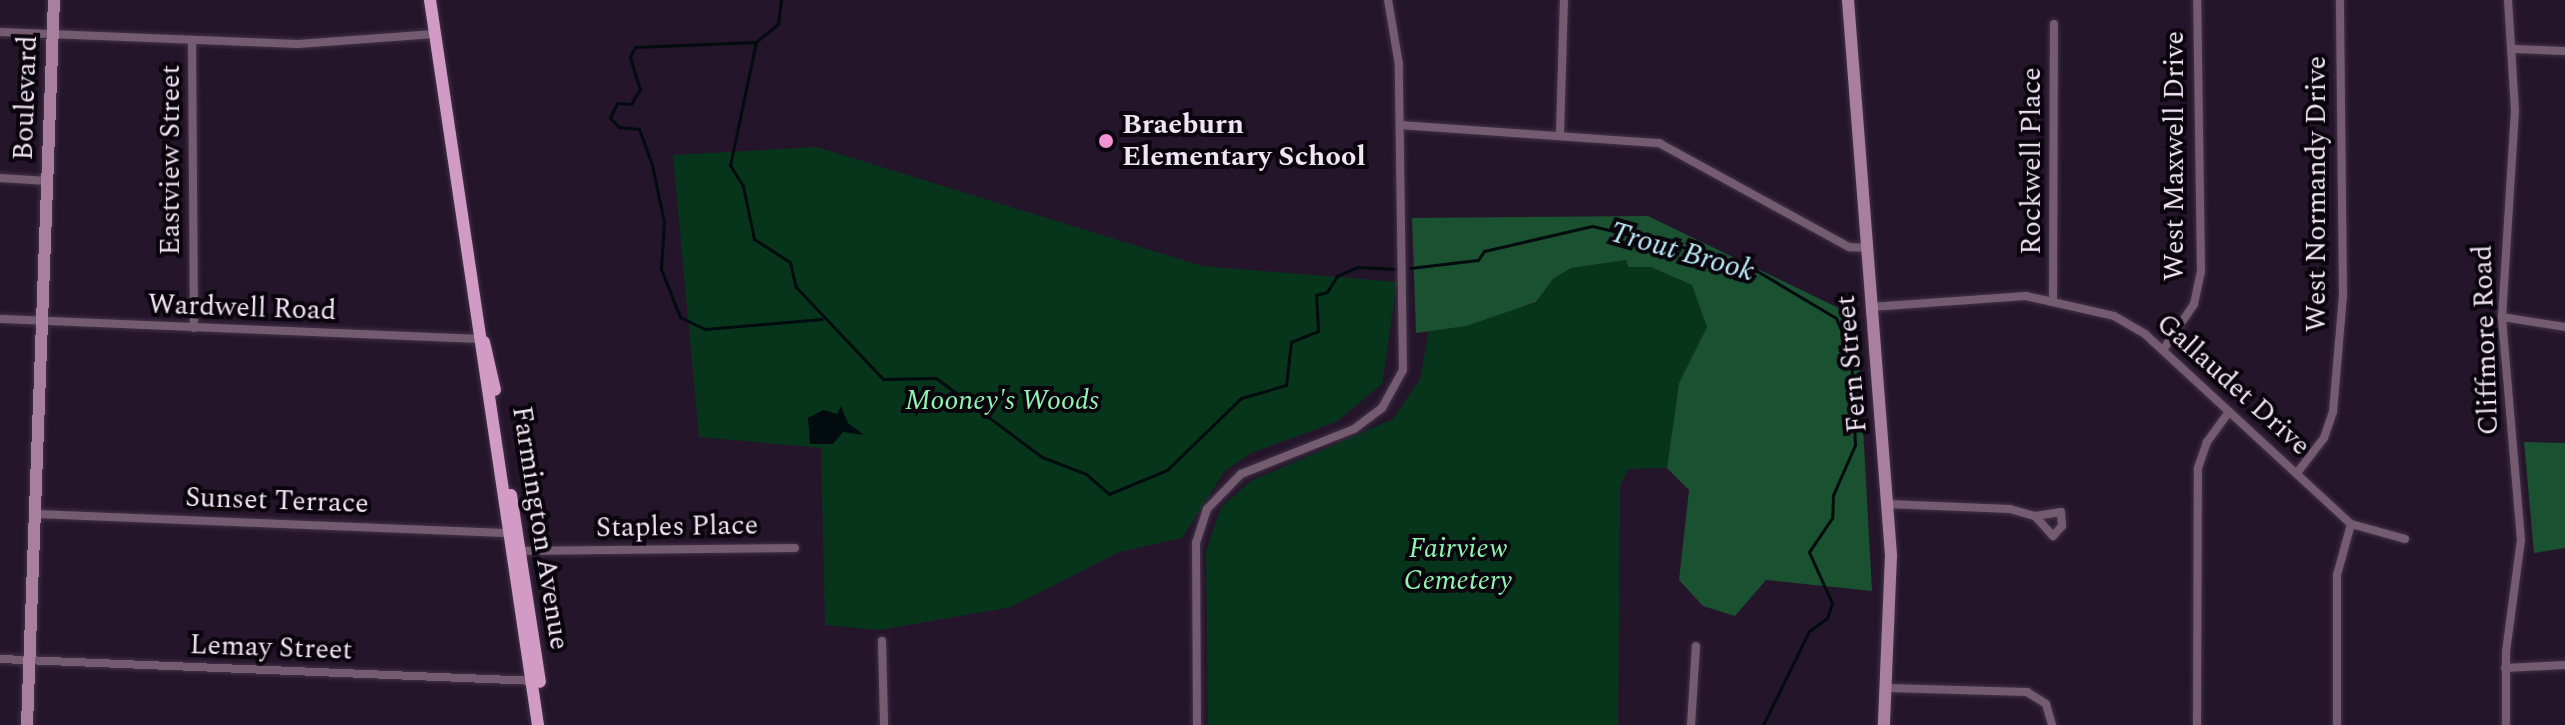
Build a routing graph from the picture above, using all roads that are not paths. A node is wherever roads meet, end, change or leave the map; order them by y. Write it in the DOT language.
graph roads {
  1 [pos="54,0"];
  2 [pos="430,0"];
  3 [pos="1388,0"];
  4 [pos="1564,0"];
  5 [pos="1848,0"];
  6 [pos="2197,0"];
  7 [pos="2340,0"];
  8 [pos="2508,0"];
  9 [pos="2054,24"];
  10 [pos="0,32"];
  11 [pos="435,34"];
  12 [pos="53,36"];
  13 [pos="192,40"];
  14 [pos="2513,49"];
  15 [pos="2565,51"];
  16 [pos="1400,125"];
  17 [pos="1560,133"];
  18 [pos="0,178"];
  19 [pos="47,181"];
  20 [pos="1866,248"];
  21 [pos="2053,299"];
  22 [pos="1871,307"];
  23 [pos="2502,317"];
  24 [pos="0,319"];
  25 [pos="42,321"];
  26 [pos="2565,327"];
  27 [pos="194,328"];
  28 [pos="482,339"];
  29 [pos="2163,350"];
  30 [pos="2229,412"];
  31 [pos="2297,473"];
  32 [pos="1887,504"];
  33 [pos="34,514"];
  34 [pos="2035,516"];
  35 [pos="2351,524"];
  36 [pos="513,532"];
  37 [pos="2405,539"];
  38 [pos="795,548"];
  39 [pos="516,551"];
  40 [pos="882,641"];
  41 [pos="1696,646"];
  42 [pos="0,659"];
  43 [pos="29,660"];
  44 [pos="2565,665"];
  45 [pos="2505,668"];
  46 [pos="535,681"];
  47 [pos="1888,688"];
  48 [pos="27,725"];
  49 [pos="538,725"];
  50 [pos="546,725"];
  51 [pos="884,725"];
  52 [pos="1197,725"];
  53 [pos="1691,725"];
  54 [pos="1884,725"];
  55 [pos="2052,725"];
  56 [pos="2197,725"];
  57 [pos="2337,725"];
  58 [pos="2506,725"];
  1 -- 12 [label="main road, Boulevard"];
  2 -- 11 [label="main road, Farmington Avenue"];
  3 -- 16 [label="street"];
  4 -- 17 [label="street"];
  5 -- 20 [label="main road, Fern Street"];
  6 -- 29 [label="street, West Maxwell Drive"];
  7 -- 31 [label="street, West Normandy Drive"];
  8 -- 14 [label="street, Cliffmore Road"];
  9 -- 21 [label="street, Rockwell Place"];
  10 -- 12 [label="street"];
  11 -- 13 [label="street"];
  11 -- 28 [label="main road, Farmington Avenue"];
  12 -- 13 [label="street"];
  12 -- 19 [label="main road, Boulevard"];
  13 -- 27 [label="street, Eastview Street"];
  14 -- 15 [label="street"];
  14 -- 23 [label="street, Cliffmore Road"];
  16 -- 17 [label="street"];
  16 -- 52 [label="street"];
  17 -- 20 [label="street"];
  18 -- 19 [label="street"];
  19 -- 25 [label="main road, Boulevard"];
  20 -- 22 [label="main road, Fern Street"];
  21 -- 22 [label="street, Gallaudet Drive"];
  21 -- 29 [label="street, Gallaudet Drive"];
  22 -- 32 [label="main road, Fern Street"];
  23 -- 26 [label="street"];
  23 -- 45 [label="street, Cliffmore Road"];
  24 -- 25 [label="street, Wardwell Road"];
  25 -- 27 [label="street, Wardwell Road"];
  25 -- 33 [label="main road, Boulevard"];
  27 -- 28 [label="street, Wardwell Road"];
  28 -- 36 [label="main road, Farmington Avenue"];
  29 -- 30 [label="street, Gallaudet Drive"];
  30 -- 31 [label="street, Gallaudet Drive"];
  30 -- 56 [label="street"];
  31 -- 35 [label="street, Gallaudet Drive"];
  32 -- 34 [label="street"];
  32 -- 47 [label="main road, Fern Street"];
  33 -- 36 [label="street, Sunset Terrace"];
  33 -- 43 [label="main road, Boulevard"];
  35 -- 37 [label="street, Gallaudet Drive"];
  35 -- 57 [label="street"];
  36 -- 39 [label="main road, Farmington Avenue"];
  38 -- 39 [label="street, Staples Place"];
  39 -- 46 [label="main road, Farmington Avenue"];
  40 -- 51 [label="street"];
  41 -- 53 [label="street"];
  42 -- 43 [label="street, Lemay Street"];
  43 -- 46 [label="street, Lemay Street"];
  43 -- 48 [label="main road, Boulevard"];
  44 -- 45 [label="street"];
  45 -- 58 [label="street, Cliffmore Road"];
  46 -- 49 [label="main road, Farmington Avenue"];
  46 -- 50 [label="main road, Farmington Avenue"];
  47 -- 54 [label="main road, Fern Street"];
  47 -- 55 [label="street"];
}
